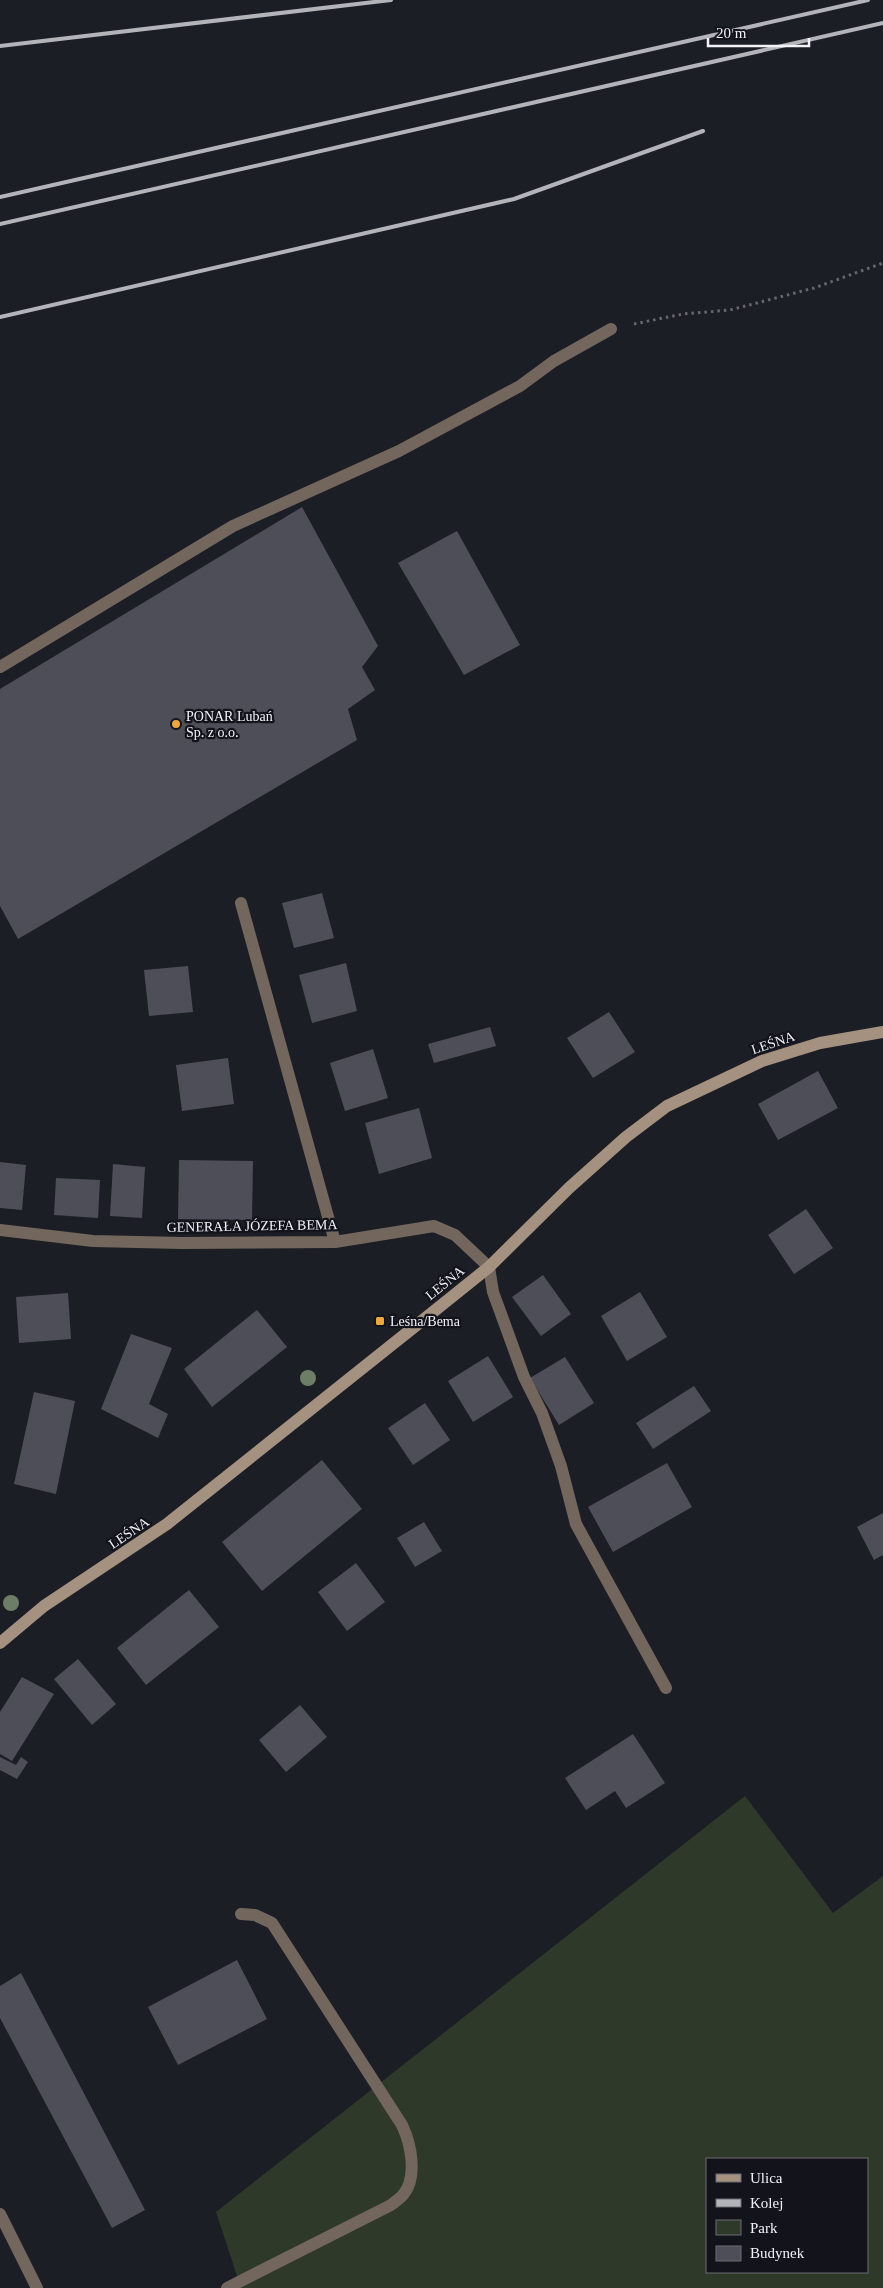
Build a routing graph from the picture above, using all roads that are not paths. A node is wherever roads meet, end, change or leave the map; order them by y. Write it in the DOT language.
graph roads {
  1 [pos="611,329"];
  2 [pos="0,667"];
  3 [pos="241,903"];
  4 [pos="883,1032"];
  5 [pos="0,1230"];
  6 [pos="336,1242"];
  7 [pos="489,1266"];
  8 [pos="0,1643"];
  9 [pos="666,1688"];
  10 [pos="242,1914"];
  11 [pos="0,2214"];
  12 [pos="37,2288"];
  13 [pos="228,2288"];
  1 -- 2 [label="street"];
  3 -- 6 [label="street"];
  4 -- 7 [label="main road, LEŚNA"];
  5 -- 6 [label="street, GENERAŁA JÓZEFA BEMA"];
  6 -- 7 [label="street, GENERAŁA JÓZEFA BEMA"];
  7 -- 8 [label="main road, LEŚNA"];
  7 -- 9 [label="street"];
  10 -- 13 [label="street"];
  11 -- 12 [label="street"];
}
